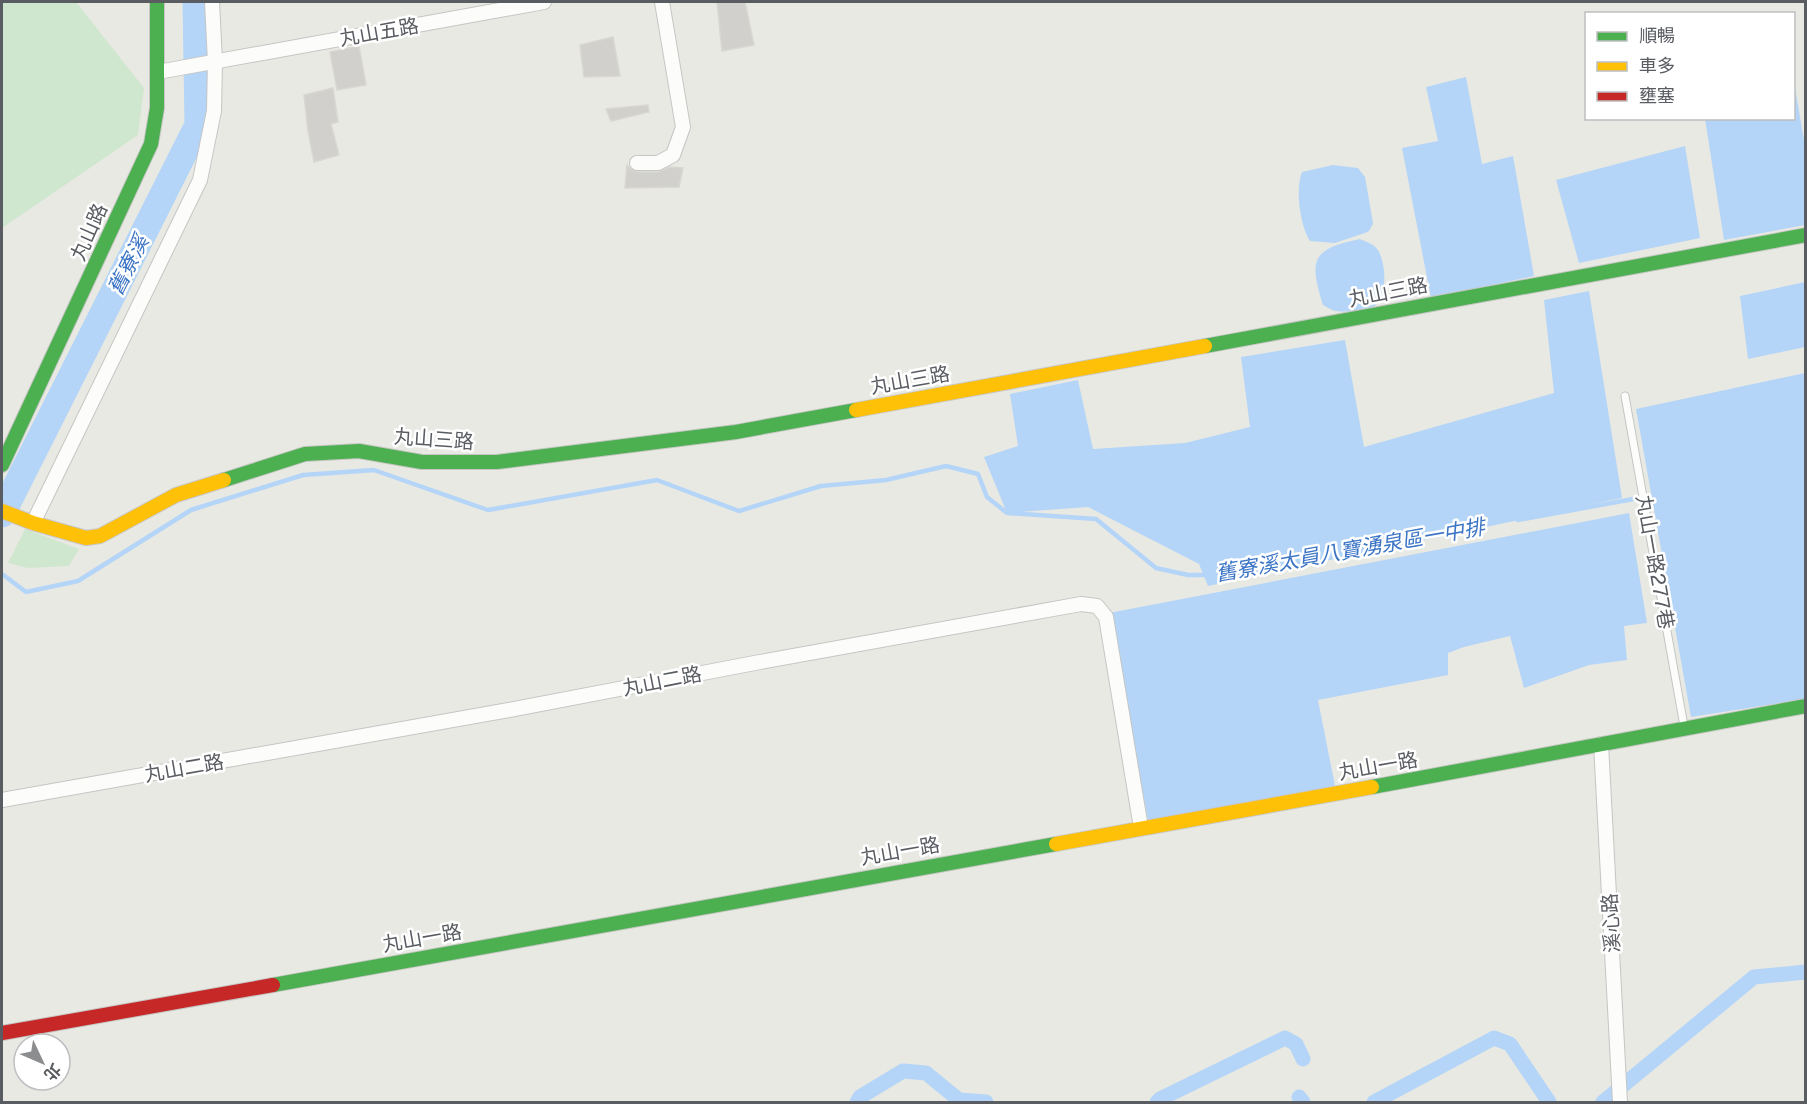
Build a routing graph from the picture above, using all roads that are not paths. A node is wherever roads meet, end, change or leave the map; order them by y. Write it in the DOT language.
graph roads {
  1 [pos="157,2"];
  2 [pos="212,2"];
  3 [pos="544,2"];
  4 [pos="662,2"];
  5 [pos="214,62"];
  6 [pos="158,72"];
  7 [pos="637,163"];
  8 [pos="1806,235"];
  9 [pos="1625,396"];
  10 [pos="2,465"];
  11 [pos="2,511"];
  12 [pos="33,523"];
  13 [pos="1806,706"];
  14 [pos="1685,729"];
  15 [pos="1601,744"];
  16 [pos="2,800"];
  17 [pos="1141,828"];
  18 [pos="2,1033"];
  19 [pos="1620,1098"];
  1 -- 6 [label="street, 丸山路"];
  2 -- 5 [label="street"];
  3 -- 5 [label="street, 丸山五路"];
  4 -- 7 [label="street"];
  5 -- 6 [label="street, 丸山五路"];
  5 -- 12 [label="street"];
  6 -- 10 [label="street, 丸山路"];
  8 -- 12 [label="street, 丸山三路"];
  9 -- 14 [label="lane, 丸山一路277巷"];
  11 -- 12 [label="street, 丸山三路"];
  13 -- 14 [label="street, 丸山一路"];
  14 -- 15 [label="street, 丸山一路"];
  15 -- 17 [label="street, 丸山一路"];
  15 -- 19 [label="street, 溪心路"];
  16 -- 17 [label="street, 丸山二路"];
  17 -- 18 [label="street, 丸山一路"];
}
